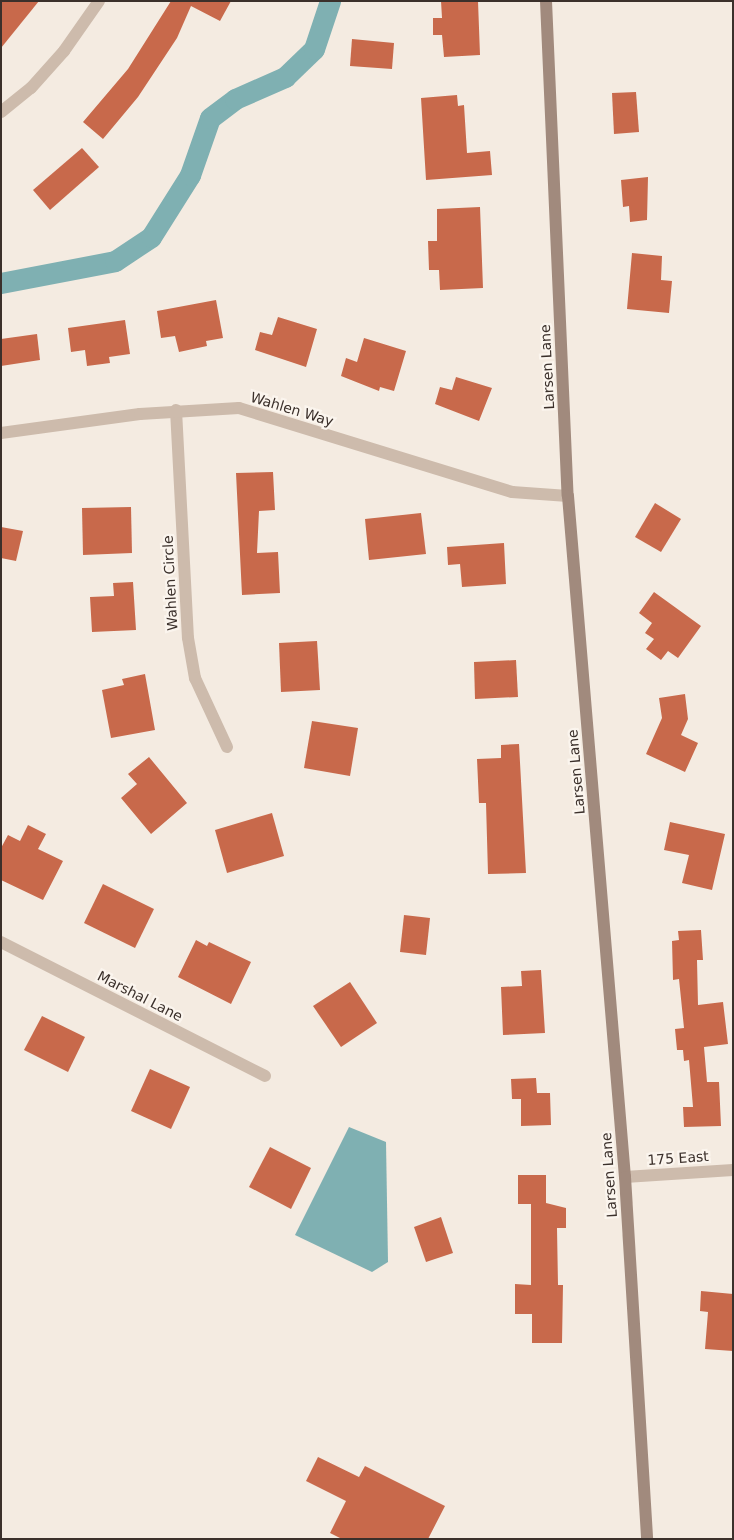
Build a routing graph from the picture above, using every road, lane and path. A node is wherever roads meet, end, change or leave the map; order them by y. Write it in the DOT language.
graph roads {
  1 [pos="99,1"];
  2 [pos="546,1"];
  3 [pos="1,112"];
  4 [pos="176,410"];
  5 [pos="1,433"];
  6 [pos="568,496"];
  7 [pos="227,747"];
  8 [pos="1,942"];
  9 [pos="265,1076"];
  10 [pos="733,1170"];
  11 [pos="625,1177"];
  12 [pos="647,1539"];
  1 -- 3 [label="street"];
  2 -- 6 [label="main road, Larsen Lane"];
  4 -- 5 [label="street, Wahlen Way"];
  4 -- 6 [label="street, Wahlen Way"];
  4 -- 7 [label="street, Wahlen Circle"];
  6 -- 11 [label="main road, Larsen Lane"];
  8 -- 9 [label="street, Marshal Lane"];
  10 -- 11 [label="street, 175 East"];
  11 -- 12 [label="main road, Larsen Lane"];
}
